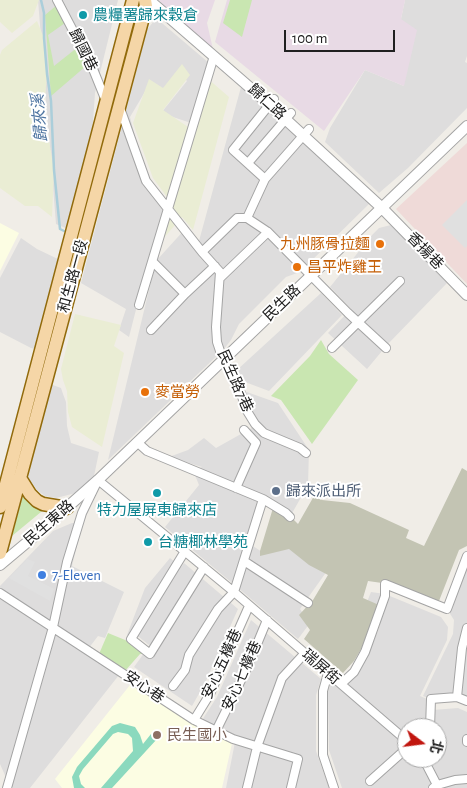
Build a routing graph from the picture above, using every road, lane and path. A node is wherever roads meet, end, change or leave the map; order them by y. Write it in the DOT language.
graph roads {
  1 [pos="57,0"];
  2 [pos="133,0"];
  3 [pos="147,0"];
  4 [pos="214,56"];
  5 [pos="106,102"];
  6 [pos="272,102"];
  7 [pos="119,106"];
  8 [pos="289,117"];
  9 [pos="467,126"];
  10 [pos="306,132"];
  11 [pos="248,163"];
  12 [pos="265,179"];
  13 [pos="382,208"];
  14 [pos="168,210"];
  15 [pos="247,218"];
  16 [pos="268,232"];
  17 [pos="202,252"];
  18 [pos="153,262"];
  19 [pos="215,266"];
  20 [pos="312,275"];
  21 [pos="220,278"];
  22 [pos="400,281"];
  23 [pos="185,294"];
  24 [pos="467,295"];
  25 [pos="139,305"];
  26 [pos="358,321"];
  27 [pos="151,330"];
  28 [pos="332,348"];
  29 [pos="386,348"];
  30 [pos="223,360"];
  31 [pos="244,430"];
  32 [pos="137,442"];
  33 [pos="306,453"];
  34 [pos="20,478"];
  35 [pos="98,480"];
  36 [pos="236,488"];
  37 [pos="263,499"];
  38 [pos="0,508"];
  39 [pos="67,508"];
  40 [pos="290,517"];
  41 [pos="185,551"];
  42 [pos="0,553"];
  43 [pos="467,556"];
  44 [pos="244,561"];
  45 [pos="0,565"];
  46 [pos="204,567"];
  47 [pos="234,592"];
  48 [pos="0,593"];
  49 [pos="308,603"];
  50 [pos="249,606"];
  51 [pos="267,620"];
  52 [pos="53,627"];
  53 [pos="467,628"];
  54 [pos="465,649"];
  55 [pos="305,653"];
  56 [pos="328,673"];
  57 [pos="341,684"];
  58 [pos="174,686"];
  59 [pos="457,697"];
  60 [pos="467,701"];
  61 [pos="430,718"];
  62 [pos="194,720"];
  63 [pos="216,731"];
  64 [pos="397,733"];
  65 [pos="257,747"];
  66 [pos="397,757"];
  67 [pos="427,768"];
  68 [pos="467,779"];
  69 [pos="370,781"];
  70 [pos="436,787"];
  71 [pos="7,788"];
  72 [pos="247,788"];
  73 [pos="291,788"];
  74 [pos="334,788"];
  1 -- 5 [label="street, 歸國巷"];
  2 -- 5 [label="main road, 和生路一段"];
  3 -- 4 [label="street, 歸仁路"];
  3 -- 7 [label="main road, 和生路一段"];
  4 -- 6 [label="street, 歸仁路"];
  4 -- 14 [label="street"];
  5 -- 7 [label="street"];
  5 -- 38 [label="main road, 和生路一段"];
  6 -- 8 [label="street, 歸仁路"];
  6 -- 11 [label="street"];
  7 -- 14 [label="street, 民生路7巷"];
  7 -- 34 [label="main road, 和生路一段"];
  8 -- 10 [label="street, 歸仁路"];
  8 -- 11 [label="street"];
  9 -- 13 [label="street, 民生路"];
  10 -- 12 [label="street"];
  10 -- 13 [label="street, 歸仁路"];
  11 -- 12 [label="street"];
  12 -- 15 [label="street"];
  13 -- 20 [label="street, 民生路"];
  13 -- 24 [label="street, 香揚巷"];
  14 -- 17 [label="street, 民生路7巷"];
  14 -- 18 [label="street"];
  15 -- 16 [label="street"];
  15 -- 17 [label="street"];
  16 -- 20 [label="street"];
  16 -- 21 [label="street"];
  17 -- 19 [label="street, 民生路7巷"];
  18 -- 23 [label="street"];
  18 -- 25 [label="street"];
  19 -- 21 [label="street, 民生路7巷"];
  19 -- 23 [label="street"];
  20 -- 26 [label="street"];
  20 -- 30 [label="street, 民生路"];
  21 -- 30 [label="street, 民生路7巷"];
  22 -- 26 [label="street"];
  23 -- 27 [label="street"];
  26 -- 28 [label="street"];
  26 -- 29 [label="street"];
  30 -- 32 [label="street, 民生路"];
  30 -- 33 [label="street, 民生路7巷"];
  31 -- 36 [label="street"];
  32 -- 35 [label="street, 民生路"];
  32 -- 36 [label="street"];
  34 -- 39 [label="main road"];
  34 -- 42 [label="main road, 和生路一段"];
  35 -- 39 [label="street, 民生東路"];
  35 -- 41 [label="street, 瑞屏街"];
  35 -- 52 [label="street"];
  36 -- 37 [label="street"];
  37 -- 40 [label="street"];
  37 -- 44 [label="street"];
  39 -- 45 [label="street, 民生東路"];
  41 -- 46 [label="street, 瑞屏街"];
  41 -- 46 [label="street"];
  43 -- 57 [label="street"];
  44 -- 47 [label="street"];
  44 -- 49 [label="street"];
  46 -- 47 [label="street, 瑞屏街"];
  47 -- 50 [label="street, 瑞屏街"];
  47 -- 58 [label="street"];
  48 -- 52 [label="street, 安心巷"];
  50 -- 51 [label="street, 瑞屏街"];
  50 -- 62 [label="street, 安心五橫巷"];
  51 -- 55 [label="street, 瑞屏街"];
  51 -- 63 [label="street, 安心七橫巷"];
  52 -- 62 [label="street, 安心巷"];
  52 -- 71 [label="street"];
  53 -- 54 [label="street"];
  54 -- 59 [label="street"];
  55 -- 56 [label="street, 瑞屏街"];
  55 -- 65 [label="street"];
  56 -- 57 [label="street, 瑞屏街"];
  56 -- 74 [label="street"];
  57 -- 64 [label="street, 瑞屏街"];
  59 -- 60 [label="street"];
  59 -- 61 [label="street"];
  62 -- 63 [label="street, 安心巷"];
  63 -- 65 [label="street, 安心巷"];
  65 -- 72 [label="street"];
  65 -- 73 [label="street, 安心巷"];
  66 -- 69 [label="street"];
  67 -- 70 [label="street"];
  68 -- 70 [label="street"];
}
